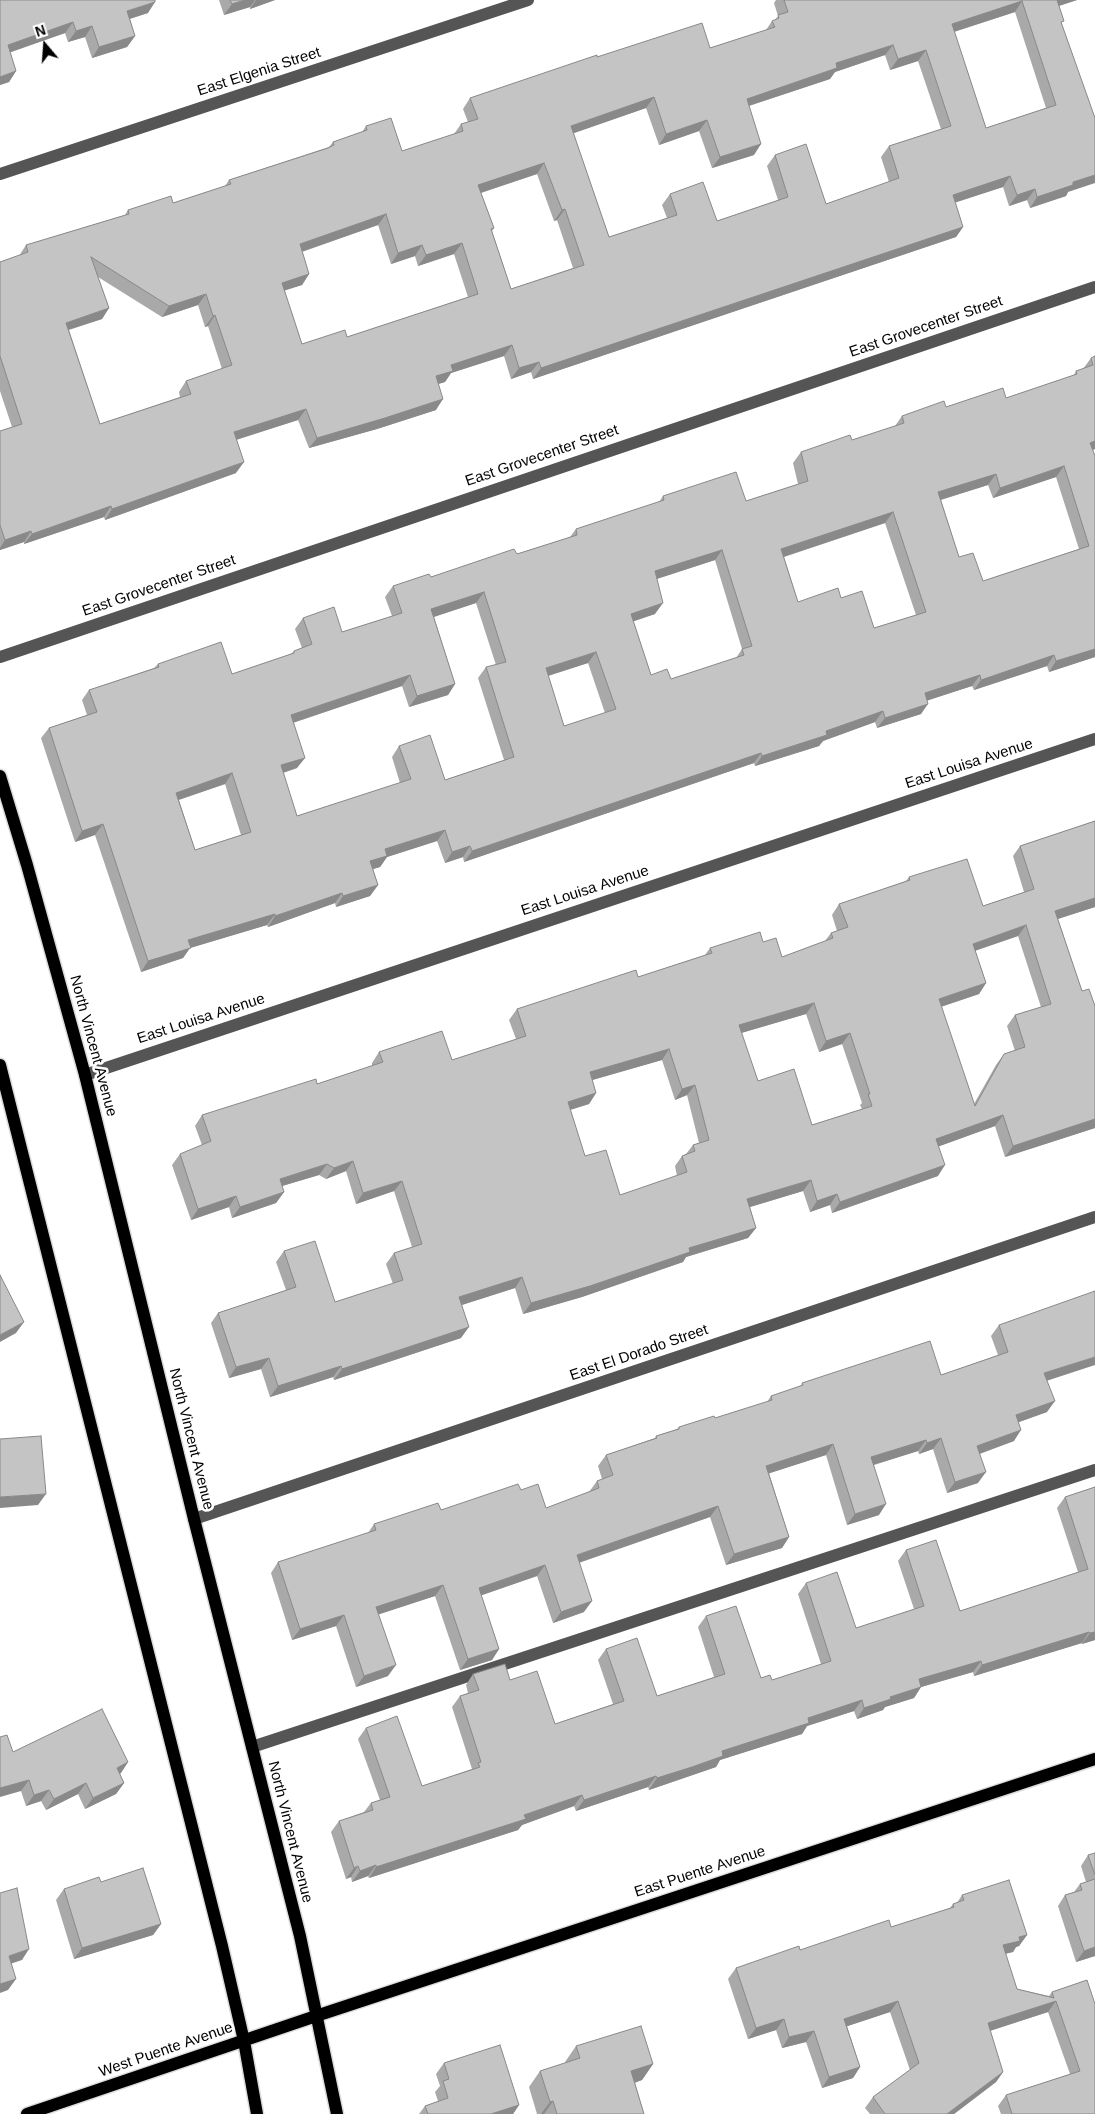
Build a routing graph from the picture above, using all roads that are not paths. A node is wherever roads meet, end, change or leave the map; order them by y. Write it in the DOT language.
graph roads {
  1 [pos="528,0"];
  2 [pos="0,174"];
  3 [pos="1095,287"];
  4 [pos="0,657"];
  5 [pos="1095,739"];
  6 [pos="0,776"];
  7 [pos="0,1064"];
  8 [pos="85,1075"];
  9 [pos="1095,1217"];
  10 [pos="1095,1470"];
  11 [pos="194,1519"];
  12 [pos="252,1747"];
  13 [pos="1095,1759"];
  14 [pos="316,2016"];
  15 [pos="244,2041"];
  16 [pos="27,2114"];
  17 [pos="257,2114"];
  18 [pos="337,2114"];
  1 -- 2 [label="street, East Elgenia Street"];
  3 -- 4 [label="street, East Grovecenter Street"];
  5 -- 8 [label="street, East Louisa Avenue"];
  6 -- 8 [label="main road, North Vincent Avenue"];
  7 -- 15 [label="main road"];
  8 -- 11 [label="main road, North Vincent Avenue"];
  9 -- 11 [label="street, East El Dorado Street"];
  10 -- 12 [label="street"];
  11 -- 12 [label="main road, North Vincent Avenue"];
  12 -- 14 [label="main road, North Vincent Avenue"];
  13 -- 14 [label="main road, East Puente Avenue"];
  14 -- 15 [label="main road, West Puente Avenue"];
  14 -- 18 [label="main road, North Vincent Avenue"];
  15 -- 16 [label="main road, West Puente Avenue"];
  15 -- 17 [label="main road"];
}
